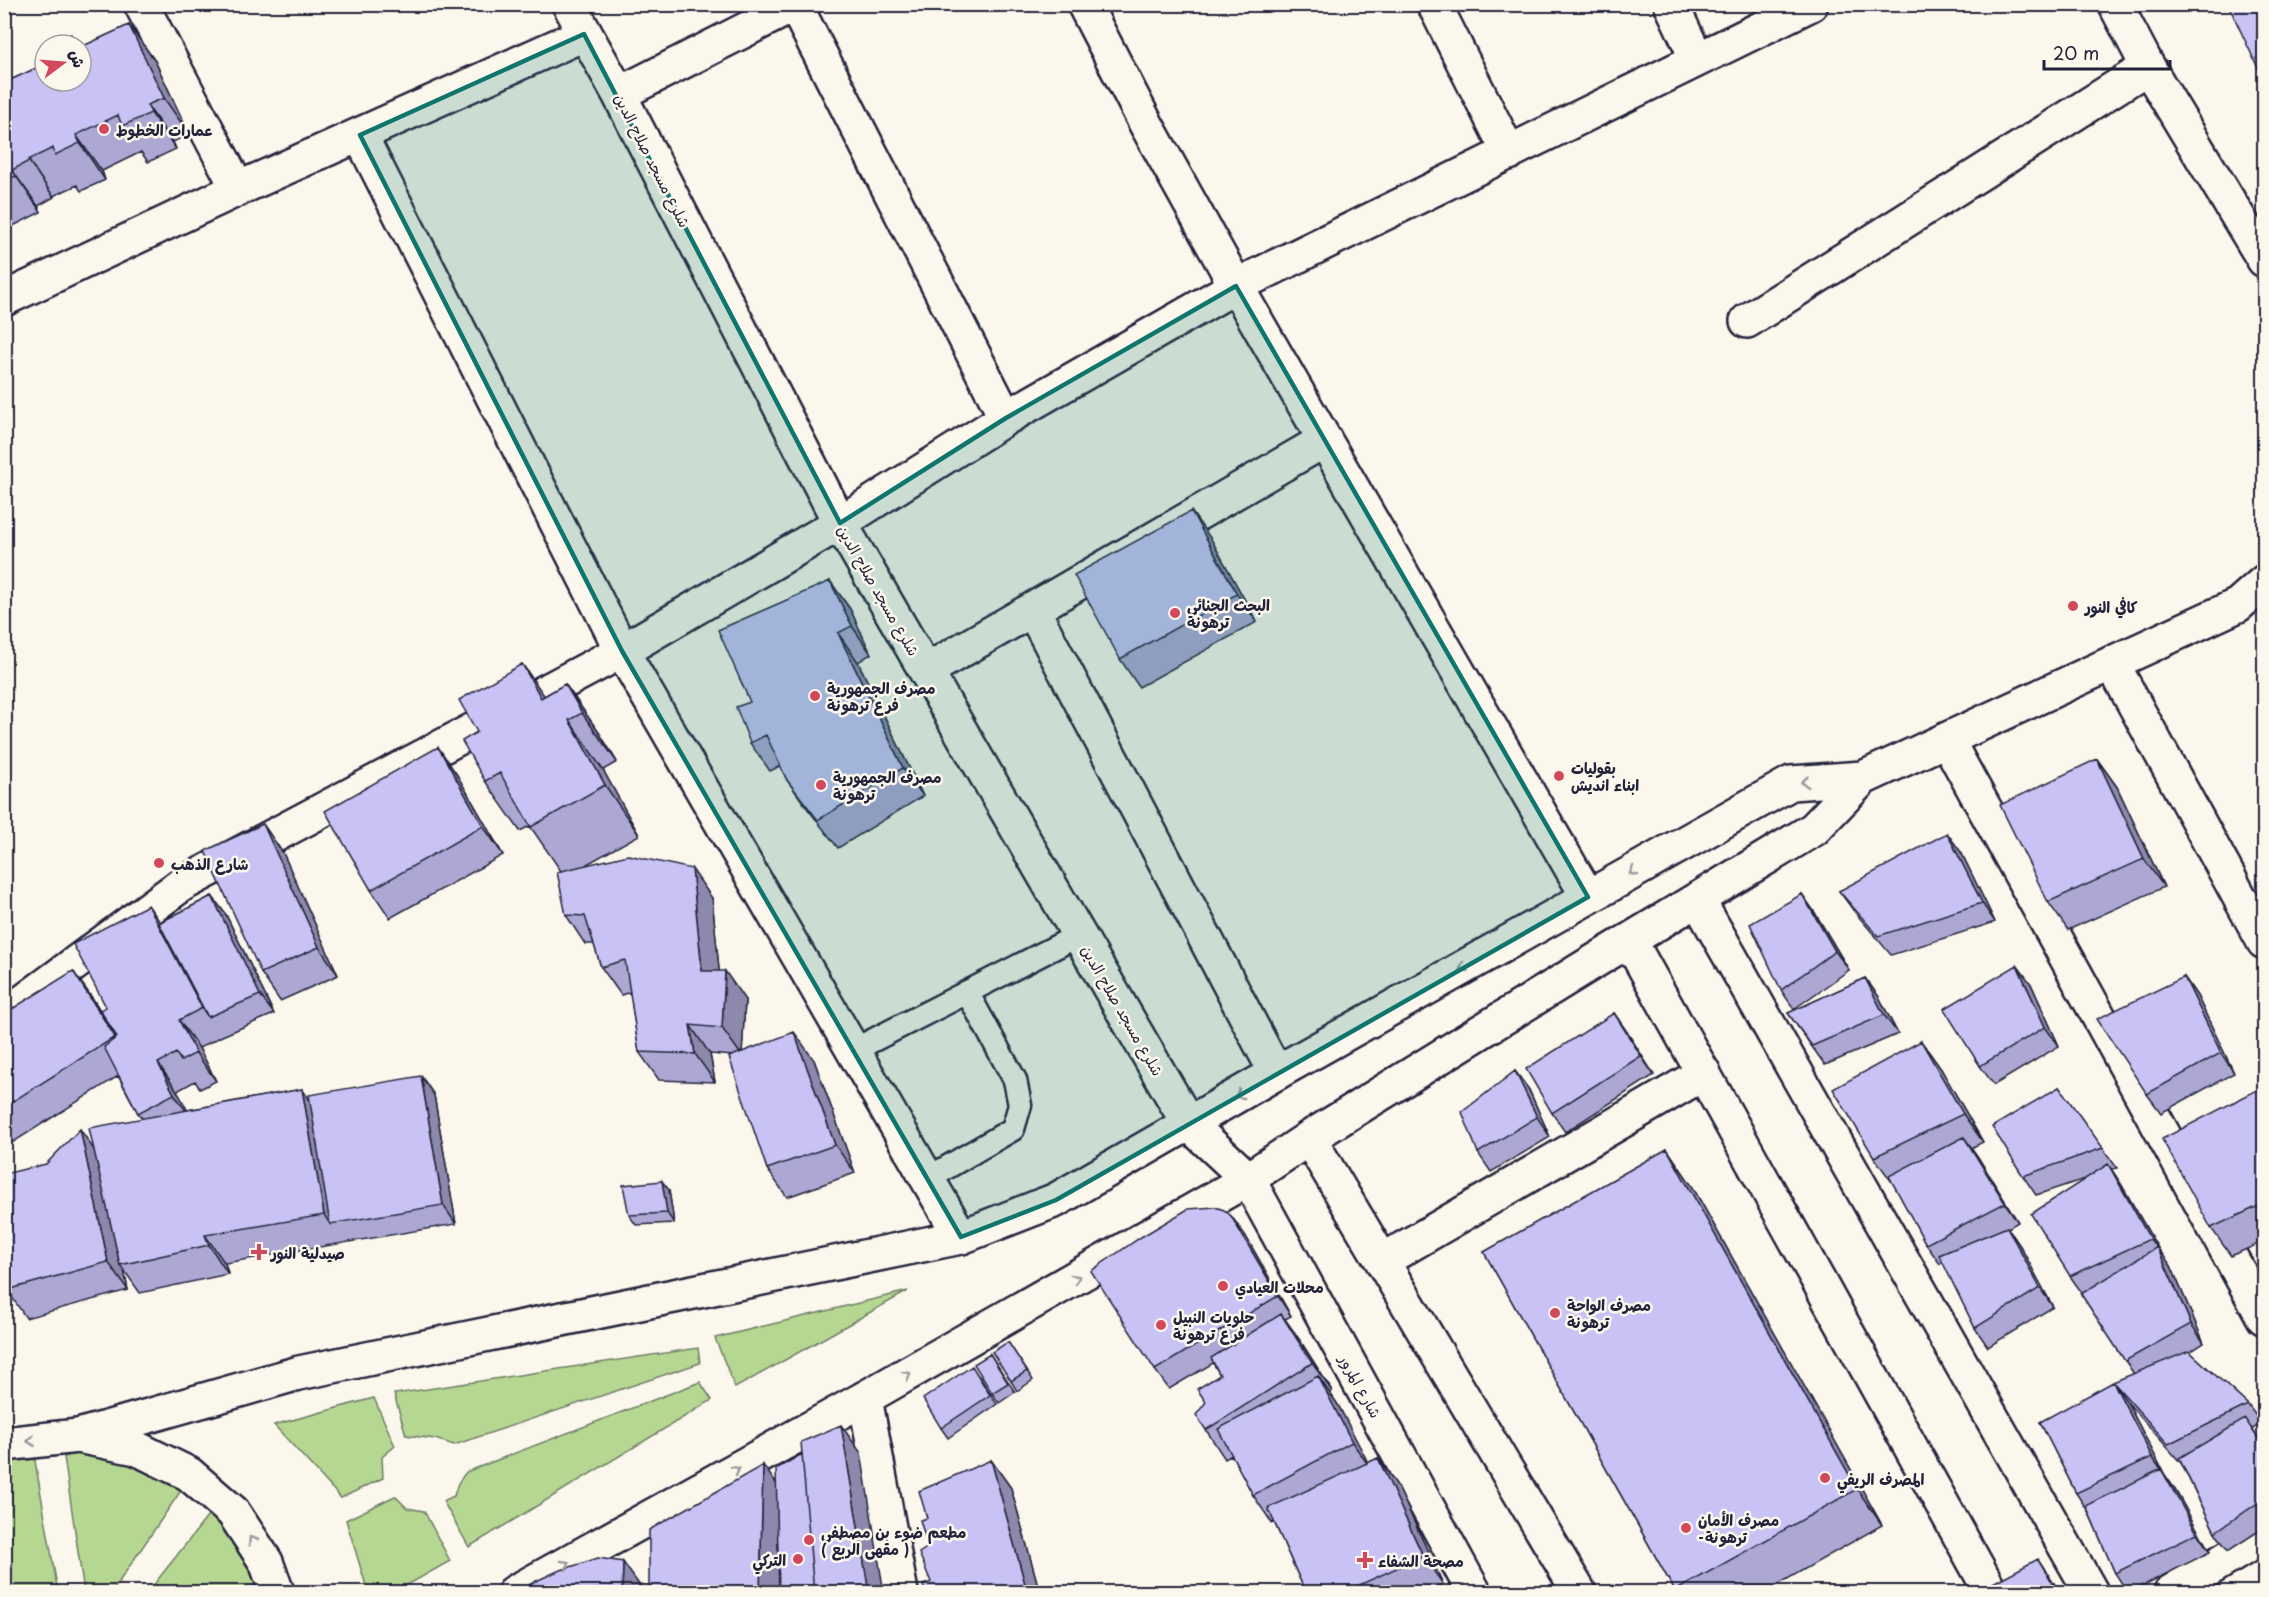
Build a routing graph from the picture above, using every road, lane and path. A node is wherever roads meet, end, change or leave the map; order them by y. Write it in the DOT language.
graph roads {
  1 [pos="141,4"];
  2 [pos="569,4"];
  3 [pos="1084,4"];
  4 [pos="1434,4"];
  5 [pos="1671,4"];
  6 [pos="1811,4"];
  7 [pos="2115,4"];
  8 [pos="795,5"];
  9 [pos="584,34"];
  10 [pos="1697,59"];
  11 [pos="2148,67"];
  12 [pos="619,94"];
  13 [pos="360,135"];
  14 [pos="1509,153"];
  15 [pos="238,189"];
  16 [pos="2265,260"];
  17 [pos="1236,285"];
  18 [pos="4,299"];
  19 [pos="1747,321"];
  20 [pos="1006,418"];
  21 [pos="1325,440"];
  22 [pos="840,523"];
  23 [pos="2265,582"];
  24 [pos="2251,604"];
  25 [pos="1033,610"];
  26 [pos="622,651"];
  27 [pos="2112,663"];
  28 [pos="926,671"];
  29 [pos="1947,740"];
  30 [pos="1863,778"];
  31 [pos="1588,897"];
  32 [pos="1698,900"];
  33 [pos="1079,935"];
  34 [pos="1630,941"];
  35 [pos="2265,942"];
  36 [pos="967,992"];
  37 [pos="4,1016"];
  38 [pos="852,1051"];
  39 [pos="1276,1073"];
  40 [pos="1704,1073"];
  41 [pos="1188,1123"];
  42 [pos="1309,1138"];
  43 [pos="927,1179"];
  44 [pos="1248,1179"];
  45 [pos="961,1237"];
  46 [pos="1382,1261"];
  47 [pos="2265,1318"];
  48 [pos="865,1398"];
  49 [pos="78,1436"];
  50 [pos="4,1444"];
  51 [pos="2265,1536"];
  52 [pos="518,1591"];
  53 [pos="277,1593"];
  54 [pos="901,1593"];
  55 [pos="1474,1593"];
  56 [pos="1579,1593"];
  57 [pos="1991,1593"];
  58 [pos="2091,1593"];
  59 [pos="2171,1593"];
  1 -- 15 [label="main road"];
  2 -- 9 [label="main road, شلرع مسجد صلاح الدين"];
  3 -- 17 [label="main road"];
  4 -- 14 [label="main road"];
  5 -- 10 [label="main road"];
  6 -- 10 [label="main road"];
  7 -- 11 [label="main road"];
  8 -- 12 [label="main road"];
  8 -- 20 [label="main road"];
  9 -- 12 [label="main road, شلرع مسجد صلاح الدين"];
  9 -- 13 [label="main road"];
  10 -- 14 [label="main road"];
  11 -- 16 [label="main road"];
  11 -- 19 [label="main road"];
  12 -- 22 [label="main road, شلرع مسجد صلاح الدين"];
  13 -- 15 [label="main road"];
  13 -- 26 [label="main road"];
  14 -- 17 [label="main road"];
  15 -- 18 [label="main road"];
  17 -- 20 [label="main road"];
  17 -- 21 [label="main road"];
  20 -- 22 [label="main road"];
  21 -- 25 [label="main road"];
  21 -- 31 [label="main road"];
  22 -- 26 [label="main road"];
  22 -- 28 [label="main road, شلرع مسجد صلاح الدين"];
  23 -- 24 [label="main road"];
  24 -- 27 [label="main road"];
  25 -- 28 [label="main road"];
  25 -- 39 [label="main road"];
  26 -- 37 [label="main road"];
  26 -- 38 [label="main road"];
  27 -- 29 [label="main road"];
  27 -- 35 [label="main road"];
  28 -- 33 [label="main road, شلرع مسجد صلاح الدين"];
  29 -- 30 [label="main road"];
  29 -- 47 [label="main road"];
  30 -- 31 [label="main road, one-way"];
  30 -- 32 [label="main road"];
  31 -- 39 [label="main road, one-way"];
  32 -- 34 [label="main road"];
  32 -- 58 [label="main road"];
  33 -- 36 [label="lane"];
  33 -- 41 [label="main road, شلرع مسجد صلاح الدين"];
  34 -- 40 [label="main road"];
  34 -- 42 [label="main road"];
  36 -- 38 [label="lane"];
  36 -- 43 [label="lane"];
  38 -- 43 [label="main road"];
  39 -- 41 [label="main road, one-way"];
  40 -- 46 [label="main road"];
  40 -- 57 [label="main road"];
  41 -- 44 [label="main road, شلرع مسجد صلاح الدين"];
  41 -- 45 [label="main road"];
  42 -- 44 [label="main road"];
  42 -- 46 [label="main road"];
  43 -- 45 [label="main road"];
  48 -- 44 [label="main road, one-way"];
  44 -- 55 [label="main road, شارع المرور"];
  45 -- 49 [label="main road"];
  46 -- 56 [label="main road"];
  52 -- 48 [label="main road, one-way"];
  48 -- 54 [label="main road"];
  49 -- 50 [label="main road, one-way"];
  53 -- 49 [label="main road, one-way"];
  51 -- 59 [label="main road"];
}
